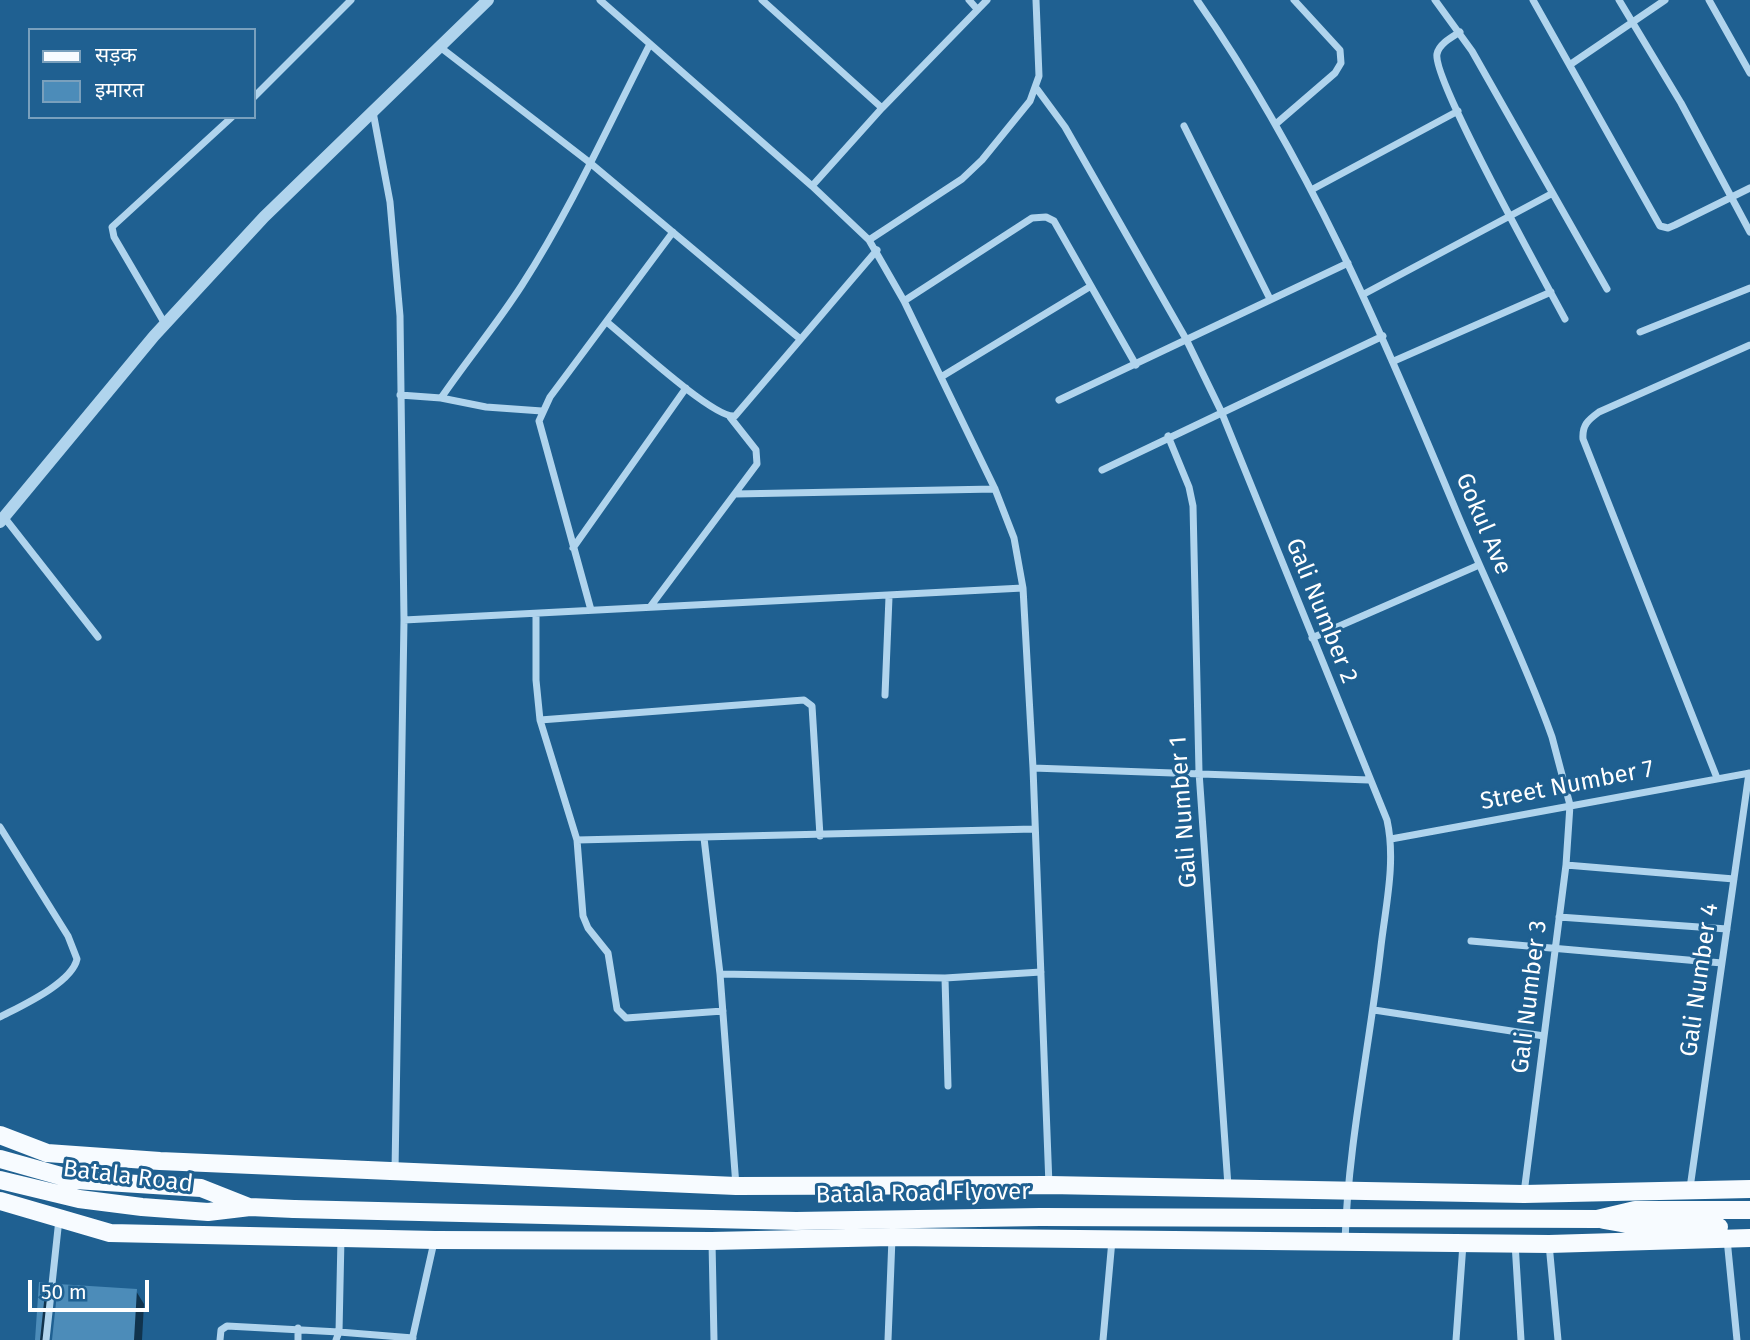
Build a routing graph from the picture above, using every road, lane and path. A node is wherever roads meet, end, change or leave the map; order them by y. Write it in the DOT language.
graph roads {
  1 [pos="351,0"];
  2 [pos="488,0"];
  3 [pos="600,0"];
  4 [pos="969,0"];
  5 [pos="987,0"];
  6 [pos="1036,0"];
  7 [pos="1197,0"];
  8 [pos="1294,0"];
  9 [pos="1434,0"];
  10 [pos="1533,0"];
  11 [pos="1619,0"];
  12 [pos="1665,0"];
  13 [pos="1709,0"];
  14 [pos="769,2"];
  15 [pos="977,9"];
  16 [pos="1632,23"];
  17 [pos="1460,32"];
  18 [pos="650,44"];
  19 [pos="440,47"];
  20 [pos="1571,64"];
  21 [pos="1750,73"];
  22 [pos="1037,89"];
  23 [pos="256,95"];
  24 [pos="882,108"];
  25 [pos="373,111"];
  26 [pos="1458,111"];
  27 [pos="230,119"];
  28 [pos="1277,123"];
  29 [pos="1184,126"];
  30 [pos="589,162"];
  31 [pos="813,186"];
  32 [pos="1750,188"];
  33 [pos="1313,189"];
  34 [pos="1551,194"];
  35 [pos="1733,196"];
  36 [pos="1510,217"];
  37 [pos="673,232"];
  38 [pos="1750,232"];
  39 [pos="869,240"];
  40 [pos="877,250"];
  41 [pos="1348,263"];
  42 [pos="1091,286"];
  43 [pos="1750,288"];
  44 [pos="1607,289"];
  45 [pos="1550,292"];
  46 [pos="1364,294"];
  47 [pos="1270,299"];
  48 [pos="904,301"];
  49 [pos="1565,319"];
  50 [pos="608,323"];
  51 [pos="165,324"];
  52 [pos="1640,332"];
  53 [pos="1383,337"];
  54 [pos="799,338"];
  55 [pos="1186,339"];
  56 [pos="1750,345"];
  57 [pos="1394,361"];
  58 [pos="1136,365"];
  59 [pos="941,377"];
  60 [pos="686,388"];
  61 [pos="400,395"];
  62 [pos="441,398"];
  63 [pos="1059,400"];
  64 [pos="542,411"];
  65 [pos="1221,411"];
  66 [pos="730,417"];
  67 [pos="1168,436"];
  68 [pos="1102,470"];
  69 [pos="995,489"];
  70 [pos="734,494"];
  71 [pos="2,520"];
  72 [pos="573,548"];
  73 [pos="1479,565"];
  74 [pos="1023,588"];
  75 [pos="889,597"];
  76 [pos="650,607"];
  77 [pos="591,610"];
  78 [pos="536,614"];
  79 [pos="404,620"];
  80 [pos="98,637"];
  81 [pos="1312,638"];
  82 [pos="885,695"];
  83 [pos="540,720"];
  84 [pos="1033,768"];
  85 [pos="1199,772"];
  86 [pos="1749,773"];
  87 [pos="1717,778"];
  88 [pos="1369,780"];
  89 [pos="1570,805"];
  90 [pos="0,827"];
  91 [pos="1034,829"];
  92 [pos="820,836"];
  93 [pos="704,838"];
  94 [pos="1391,839"];
  95 [pos="577,840"];
  96 [pos="1566,865"];
  97 [pos="1734,879"];
  98 [pos="1559,917"];
  99 [pos="1727,929"];
  100 [pos="1471,941"];
  101 [pos="1555,950"];
  102 [pos="1722,963"];
  103 [pos="1041,972"];
  104 [pos="720,974"];
  105 [pos="945,978"];
  106 [pos="1374,1010"];
  107 [pos="723,1011"];
  108 [pos="0,1017"];
  109 [pos="1544,1036"];
  110 [pos="948,1086"];
  111 [pos="0,1135"];
  112 [pos="0,1159"];
  113 [pos="173,1161"];
  114 [pos="395,1171"];
  115 [pos="0,1180"];
  116 [pos="1049,1185"];
  117 [pos="736,1186"];
  118 [pos="174,1188"];
  119 [pos="1750,1189"];
  120 [pos="1228,1190"];
  121 [pos="1347,1191"];
  122 [pos="1690,1192"];
  123 [pos="1524,1194"];
  124 [pos="0,1201"];
  125 [pos="250,1207"];
  126 [pos="1750,1210"];
  127 [pos="59,1218"];
  128 [pos="1597,1219"];
  129 [pos="1750,1227"];
  130 [pos="341,1237"];
  131 [pos="892,1237"];
  132 [pos="1727,1238"];
  133 [pos="1750,1238"];
  134 [pos="435,1240"];
  135 [pos="1112,1240"];
  136 [pos="712,1241"];
  137 [pos="1345,1242"];
  138 [pos="1515,1242"];
  139 [pos="1463,1243"];
  140 [pos="1549,1244"];
  141 [pos="298,1328"];
  142 [pos="338,1336"];
  143 [pos="413,1339"];
  144 [pos="46,1340"];
  145 [pos="220,1340"];
  146 [pos="298,1340"];
  147 [pos="714,1340"];
  148 [pos="888,1340"];
  149 [pos="1103,1340"];
  150 [pos="1456,1340"];
  151 [pos="1521,1340"];
  152 [pos="1558,1340"];
  153 [pos="1737,1340"];
  1 -- 23 [label="street"];
  2 -- 19 [label="street"];
  3 -- 18 [label="street"];
  4 -- 15 [label="street"];
  5 -- 15 [label="street"];
  6 -- 22 [label="street"];
  7 -- 28 [label="street, Gokul Ave"];
  8 -- 28 [label="street"];
  9 -- 17 [label="street"];
  10 -- 20 [label="street"];
  11 -- 16 [label="street"];
  12 -- 16 [label="street"];
  13 -- 21 [label="street"];
  14 -- 24 [label="street"];
  15 -- 24 [label="street"];
  16 -- 20 [label="street"];
  16 -- 35 [label="street"];
  17 -- 26 [label="street"];
  17 -- 34 [label="street"];
  18 -- 30 [label="street"];
  18 -- 31 [label="street"];
  19 -- 25 [label="street"];
  19 -- 30 [label="street"];
  20 -- 35 [label="street"];
  22 -- 39 [label="street"];
  22 -- 55 [label="street, Gali Number 2"];
  24 -- 31 [label="street"];
  25 -- 51 [label="street"];
  25 -- 61 [label="street"];
  26 -- 33 [label="street"];
  26 -- 36 [label="street"];
  27 -- 51 [label="street"];
  28 -- 33 [label="street, Gokul Ave"];
  29 -- 47 [label="street"];
  30 -- 37 [label="street"];
  30 -- 62 [label="street"];
  31 -- 39 [label="street"];
  32 -- 35 [label="street"];
  33 -- 41 [label="street, Gokul Ave"];
  34 -- 36 [label="street"];
  34 -- 44 [label="street"];
  35 -- 38 [label="street"];
  36 -- 45 [label="street"];
  36 -- 46 [label="street"];
  37 -- 50 [label="street"];
  37 -- 54 [label="street"];
  39 -- 40 [label="street"];
  40 -- 48 [label="street"];
  40 -- 54 [label="street"];
  41 -- 46 [label="street, Gokul Ave"];
  41 -- 47 [label="street"];
  42 -- 48 [label="street"];
  42 -- 58 [label="street"];
  42 -- 59 [label="street"];
  43 -- 52 [label="street"];
  45 -- 49 [label="street"];
  45 -- 57 [label="street"];
  46 -- 53 [label="street, Gokul Ave"];
  47 -- 55 [label="street"];
  48 -- 59 [label="street"];
  50 -- 60 [label="street"];
  50 -- 64 [label="street"];
  51 -- 71 [label="street"];
  53 -- 57 [label="street, Gokul Ave"];
  53 -- 65 [label="street"];
  54 -- 66 [label="street"];
  55 -- 58 [label="street"];
  55 -- 65 [label="street, Gali Number 2"];
  56 -- 87 [label="street"];
  57 -- 73 [label="street, Gokul Ave"];
  58 -- 63 [label="street"];
  59 -- 69 [label="street"];
  60 -- 66 [label="street"];
  60 -- 72 [label="street"];
  61 -- 62 [label="street"];
  61 -- 79 [label="street"];
  62 -- 64 [label="street"];
  64 -- 72 [label="street"];
  65 -- 67 [label="street"];
  65 -- 81 [label="street, Gali Number 2"];
  66 -- 70 [label="street"];
  67 -- 68 [label="street"];
  67 -- 85 [label="street, Gali Number 1"];
  69 -- 70 [label="street"];
  69 -- 74 [label="street"];
  70 -- 76 [label="street"];
  71 -- 80 [label="street"];
  72 -- 77 [label="street"];
  73 -- 81 [label="street"];
  73 -- 89 [label="street, Gokul Ave"];
  74 -- 75 [label="street"];
  74 -- 84 [label="street"];
  75 -- 76 [label="street"];
  75 -- 82 [label="street"];
  76 -- 77 [label="street"];
  77 -- 78 [label="street"];
  78 -- 79 [label="street"];
  78 -- 83 [label="street"];
  79 -- 114 [label="street"];
  81 -- 88 [label="street, Gali Number 2"];
  83 -- 92 [label="street"];
  83 -- 95 [label="street"];
  84 -- 85 [label="street"];
  84 -- 91 [label="street"];
  85 -- 88 [label="street"];
  85 -- 120 [label="street, Gali Number 1"];
  86 -- 87 [label="street, Street Number 7"];
  86 -- 97 [label="street, Gali Number 4"];
  87 -- 89 [label="street, Street Number 7"];
  88 -- 94 [label="street, Gali Number 2"];
  89 -- 94 [label="street, Street Number 7"];
  89 -- 96 [label="street, Gali Number 3"];
  90 -- 108 [label="street"];
  91 -- 92 [label="street"];
  91 -- 103 [label="street"];
  92 -- 93 [label="street"];
  93 -- 95 [label="street"];
  93 -- 104 [label="street"];
  94 -- 106 [label="street, Gali Number 2"];
  95 -- 107 [label="street"];
  96 -- 97 [label="street"];
  96 -- 98 [label="street, Gali Number 3"];
  97 -- 99 [label="street, Gali Number 4"];
  98 -- 99 [label="street"];
  98 -- 101 [label="street, Gali Number 3"];
  99 -- 102 [label="street, Gali Number 4"];
  100 -- 101 [label="street"];
  101 -- 102 [label="street"];
  101 -- 109 [label="street, Gali Number 3"];
  102 -- 122 [label="street, Gali Number 4"];
  103 -- 105 [label="street"];
  103 -- 116 [label="street"];
  104 -- 105 [label="street"];
  104 -- 107 [label="street"];
  105 -- 110 [label="street"];
  106 -- 109 [label="street"];
  106 -- 121 [label="street, Gali Number 2"];
  107 -- 117 [label="street"];
  109 -- 123 [label="street, Gali Number 3"];
  111 -- 113 [label="main road"];
  112 -- 118 [label="main road"];
  113 -- 114 [label="main road"];
  113 -- 118 [label="main road"];
  114 -- 117 [label="main road"];
  115 -- 125 [label="main road, Batala Road"];
  116 -- 117 [label="main road"];
  116 -- 120 [label="main road"];
  118 -- 125 [label="main road"];
  119 -- 122 [label="main road"];
  120 -- 121 [label="main road"];
  121 -- 123 [label="main road"];
  121 -- 137 [label="street, Gali Number 2"];
  122 -- 123 [label="main road"];
  124 -- 127 [label="main road"];
  125 -- 128 [label="main road, Batala Road Flyover, bridge"];
  126 -- 128 [label="main road, Batala Road Flyover"];
  127 -- 130 [label="main road"];
  127 -- 144 [label="street"];
  128 -- 129 [label="main road, Batala Road Flyover"];
  130 -- 134 [label="main road"];
  130 -- 142 [label="street"];
  131 -- 135 [label="main road"];
  131 -- 136 [label="main road"];
  131 -- 148 [label="street"];
  132 -- 133 [label="main road"];
  132 -- 140 [label="main road"];
  132 -- 153 [label="street"];
  134 -- 136 [label="main road"];
  134 -- 143 [label="street"];
  135 -- 137 [label="main road"];
  135 -- 149 [label="street"];
  136 -- 147 [label="street"];
  137 -- 139 [label="main road"];
  138 -- 139 [label="main road"];
  138 -- 140 [label="main road"];
  138 -- 151 [label="street"];
  139 -- 150 [label="street"];
  140 -- 152 [label="street"];
  141 -- 142 [label="street"];
  141 -- 145 [label="street"];
  141 -- 146 [label="street"];
  142 -- 143 [label="street"];
}
